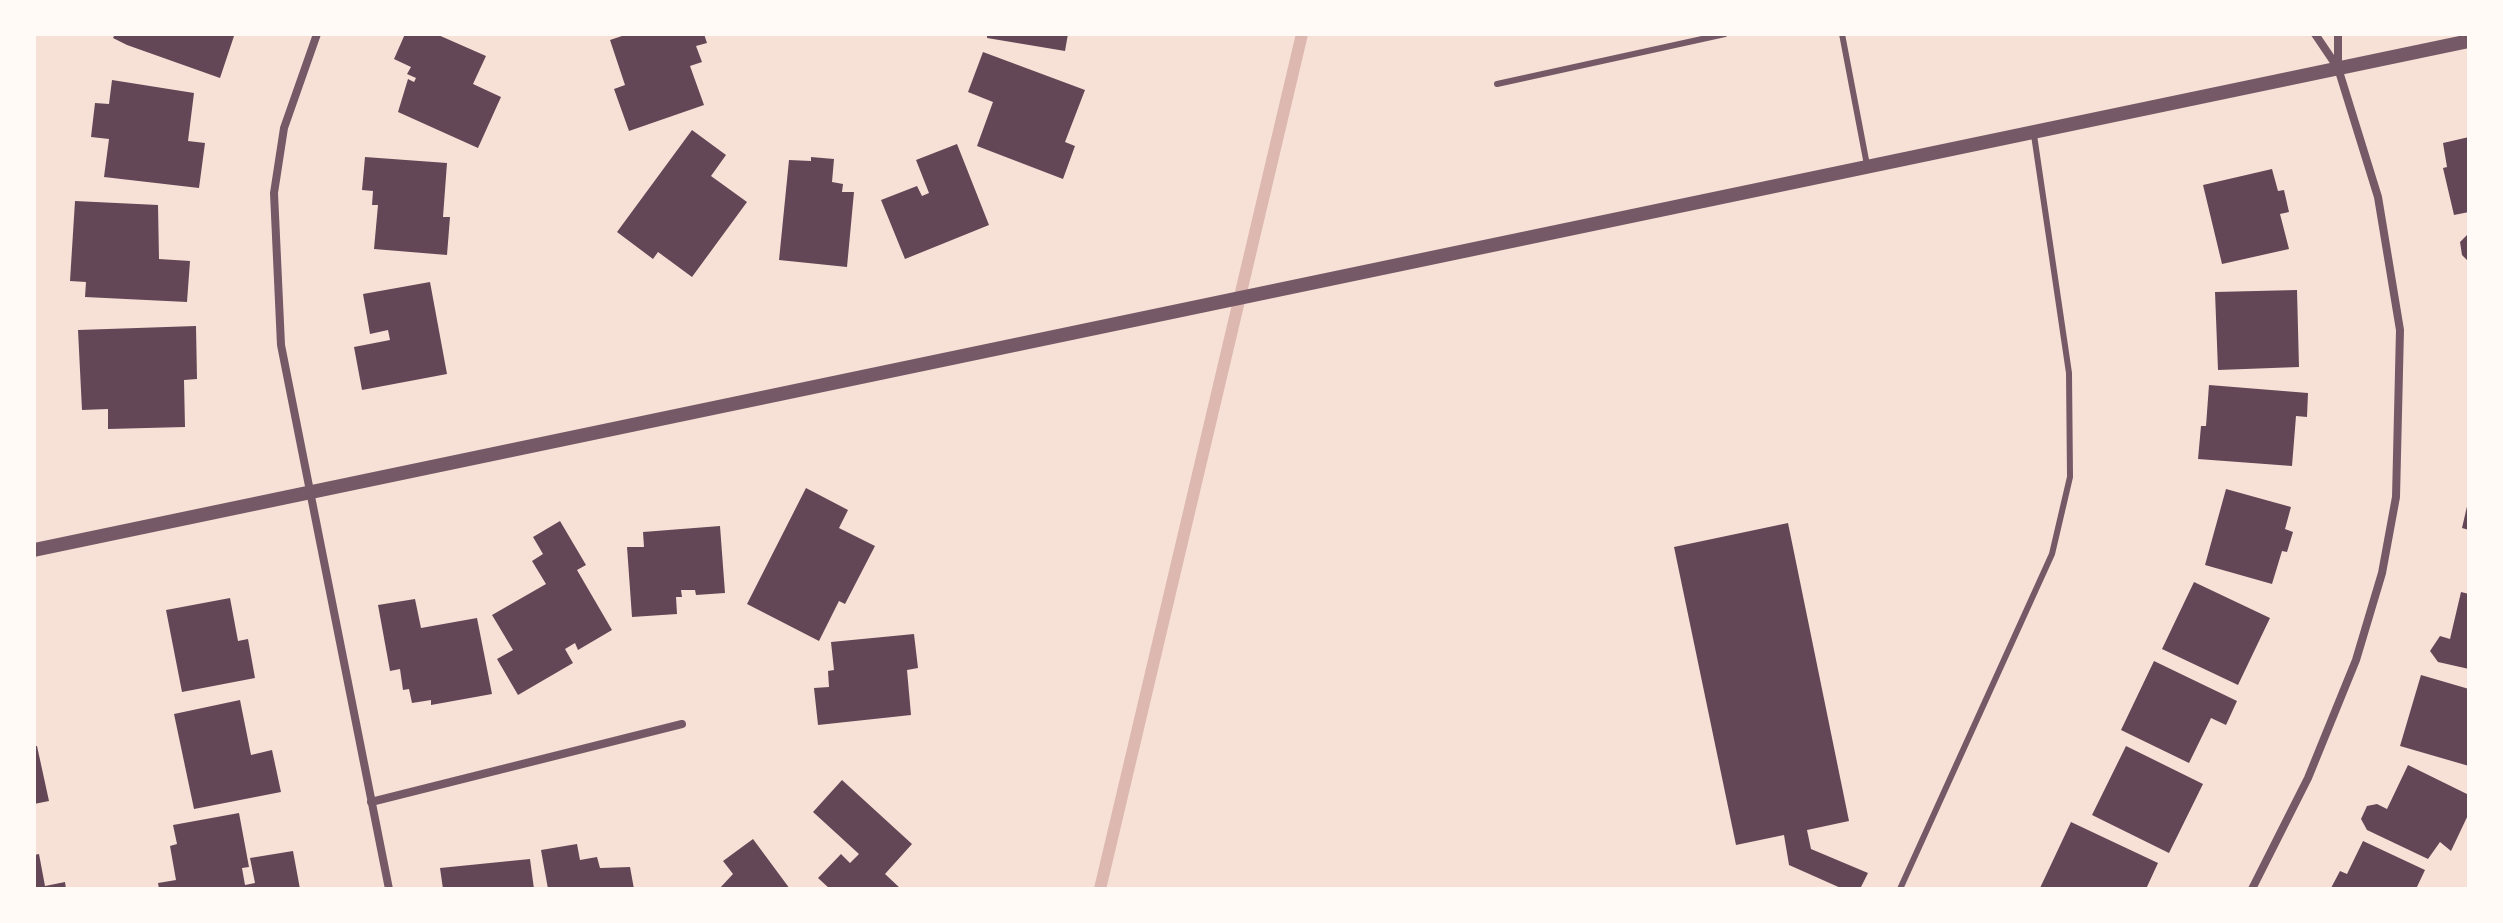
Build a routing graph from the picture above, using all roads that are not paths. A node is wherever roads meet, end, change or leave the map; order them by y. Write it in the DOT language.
graph roads {
  1 [pos="317,34"];
  2 [pos="1725,34"];
  3 [pos="1842,34"];
  4 [pos="2315,34"];
  5 [pos="2338,34"];
  6 [pos="2469,41"];
  7 [pos="2338,68"];
  8 [pos="1497,84"];
  9 [pos="2034,135"];
  10 [pos="1868,169"];
  11 [pos="308,493"];
  12 [pos="34,550"];
  13 [pos="682,724"];
  14 [pos="371,802"];
  15 [pos="389,889"];
  16 [pos="1900,889"];
  17 [pos="2252,889"];
  1 -- 11 [label="street"];
  2 -- 8 [label="lane"];
  3 -- 10 [label="lane"];
  4 -- 7 [label="street"];
  5 -- 7 [label="street"];
  6 -- 7 [label="street"];
  7 -- 9 [label="street"];
  7 -- 17 [label="street"];
  9 -- 10 [label="street"];
  9 -- 16 [label="lane"];
  10 -- 11 [label="street"];
  11 -- 12 [label="street"];
  11 -- 14 [label="street"];
  13 -- 14 [label="street"];
  14 -- 15 [label="street"];
}
